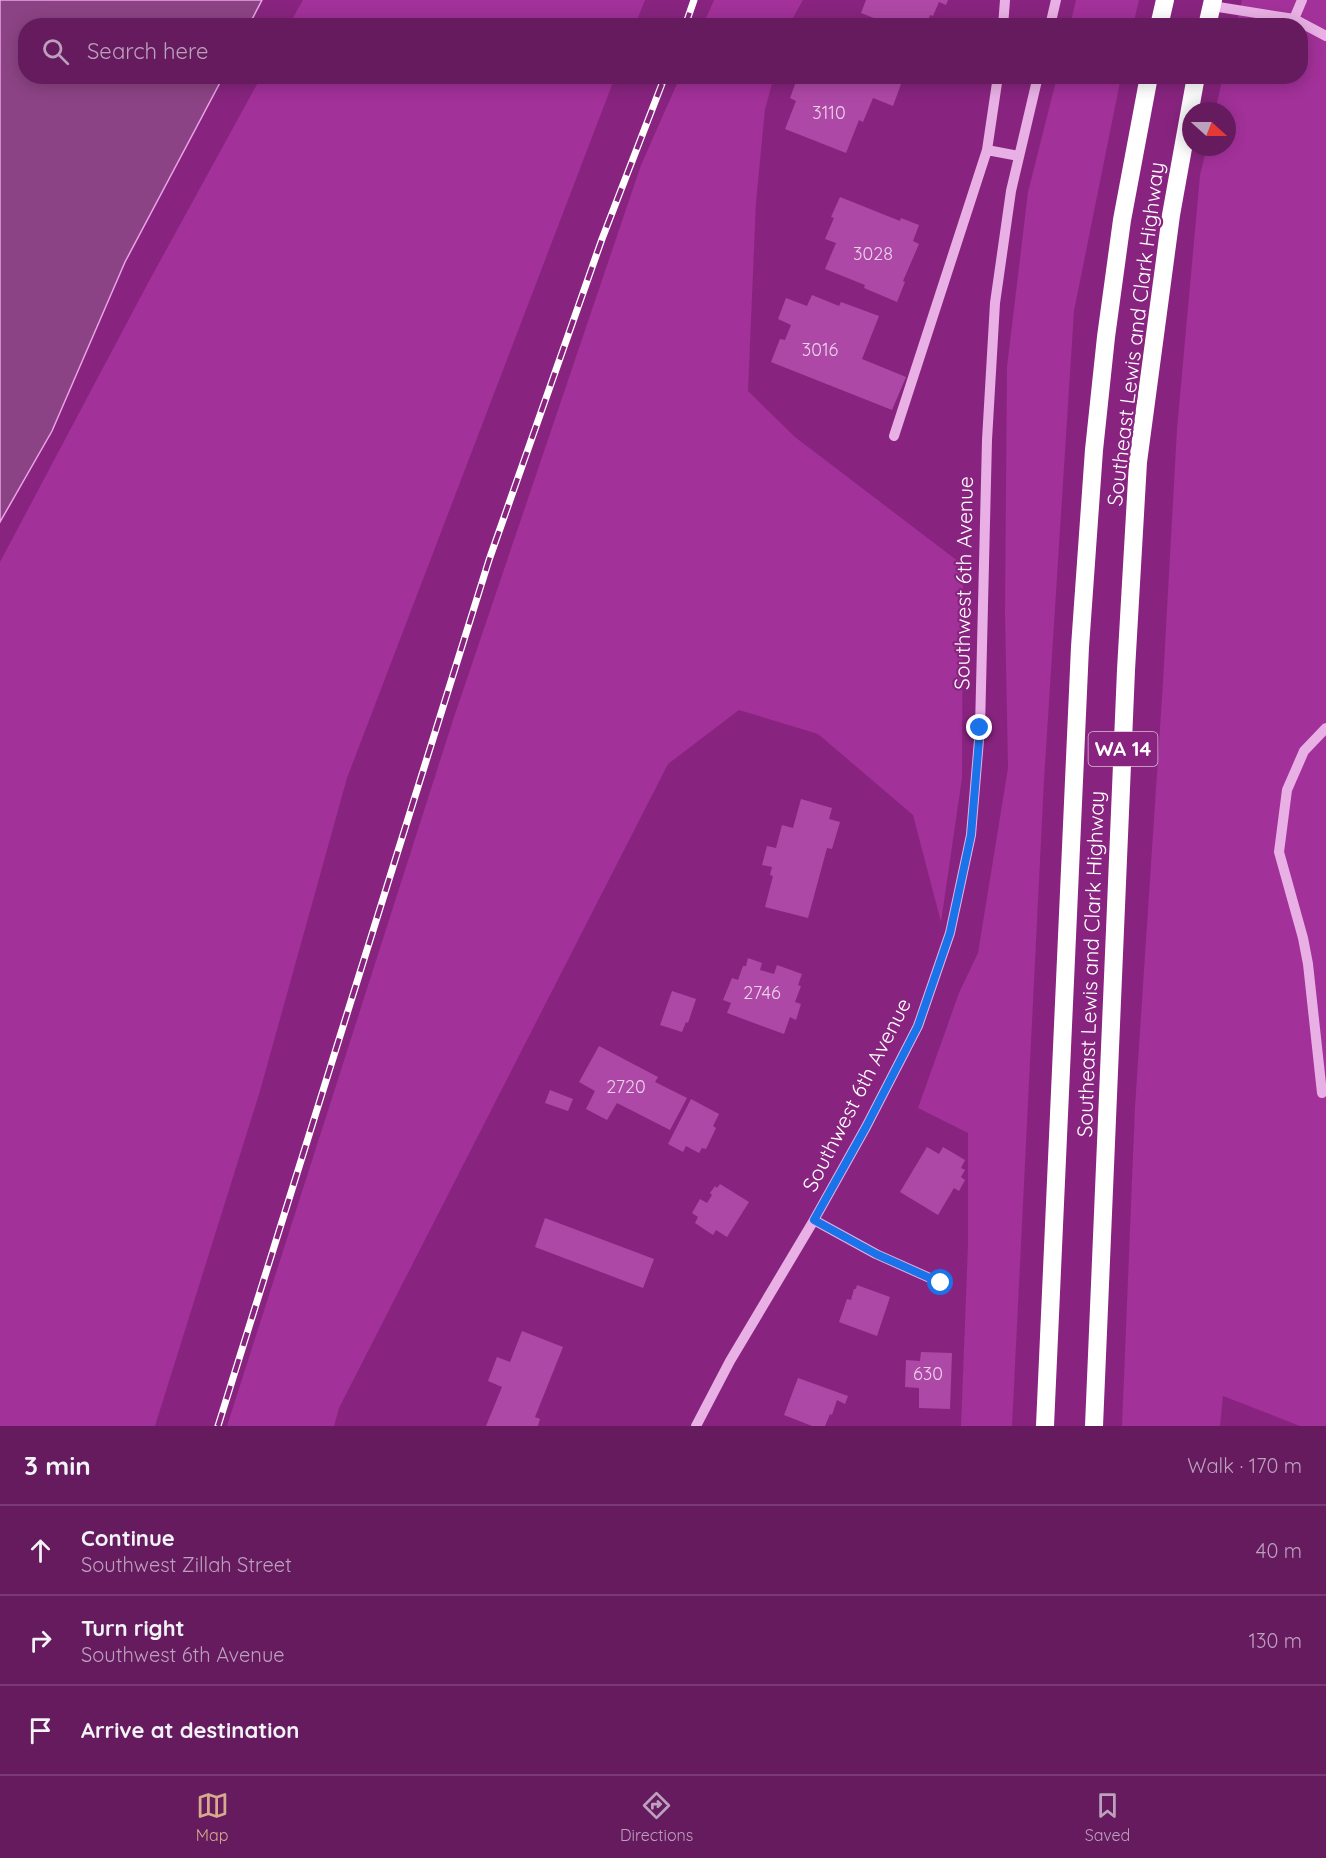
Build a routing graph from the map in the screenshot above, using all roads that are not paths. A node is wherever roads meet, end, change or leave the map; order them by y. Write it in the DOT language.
graph roads {
  1 [pos="1005,0"];
  2 [pos="1056,0"];
  3 [pos="1166,0"];
  4 [pos="1302,0"];
  5 [pos="1212,3"];
  6 [pos="1004,18"];
  7 [pos="1052,18"];
  8 [pos="1161,18"];
  9 [pos="1209,18"];
  10 [pos="1289,18"];
  11 [pos="1294,18"];
  12 [pos="1308,26"];
  13 [pos="1326,36"];
  14 [pos="997,84"];
  15 [pos="1036,84"];
  16 [pos="1148,84"];
  17 [pos="1195,84"];
  18 [pos="987,150"];
  19 [pos="1019,156"];
  20 [pos="894,436"];
  21 [pos="1326,728"];
  22 [pos="1322,1093"];
  23 [pos="814,1220"];
  24 [pos="941,1283"];
  25 [pos="696,1426"];
  26 [pos="1045,1426"];
  27 [pos="1094,1426"];
  1 -- 6 [label="street"];
  2 -- 7 [label="street"];
  3 -- 8 [label="highway"];
  4 -- 11 [label="street"];
  5 -- 9 [label="highway"];
  5 -- 10 [label="street"];
  12 -- 13 [label="street"];
  14 -- 18 [label="street"];
  15 -- 19 [label="street, Southwest 6th Avenue"];
  16 -- 26 [label="highway, Southeast Lewis and Clark Highway / WA 14"];
  17 -- 27 [label="highway, Southeast Lewis and Clark Highway / WA 14"];
  18 -- 19 [label="street"];
  18 -- 20 [label="street"];
  19 -- 23 [label="street, Southwest 6th Avenue"];
  21 -- 22 [label="street"];
  23 -- 24 [label="street"];
  23 -- 25 [label="street, Southwest 6th Avenue"];
}
